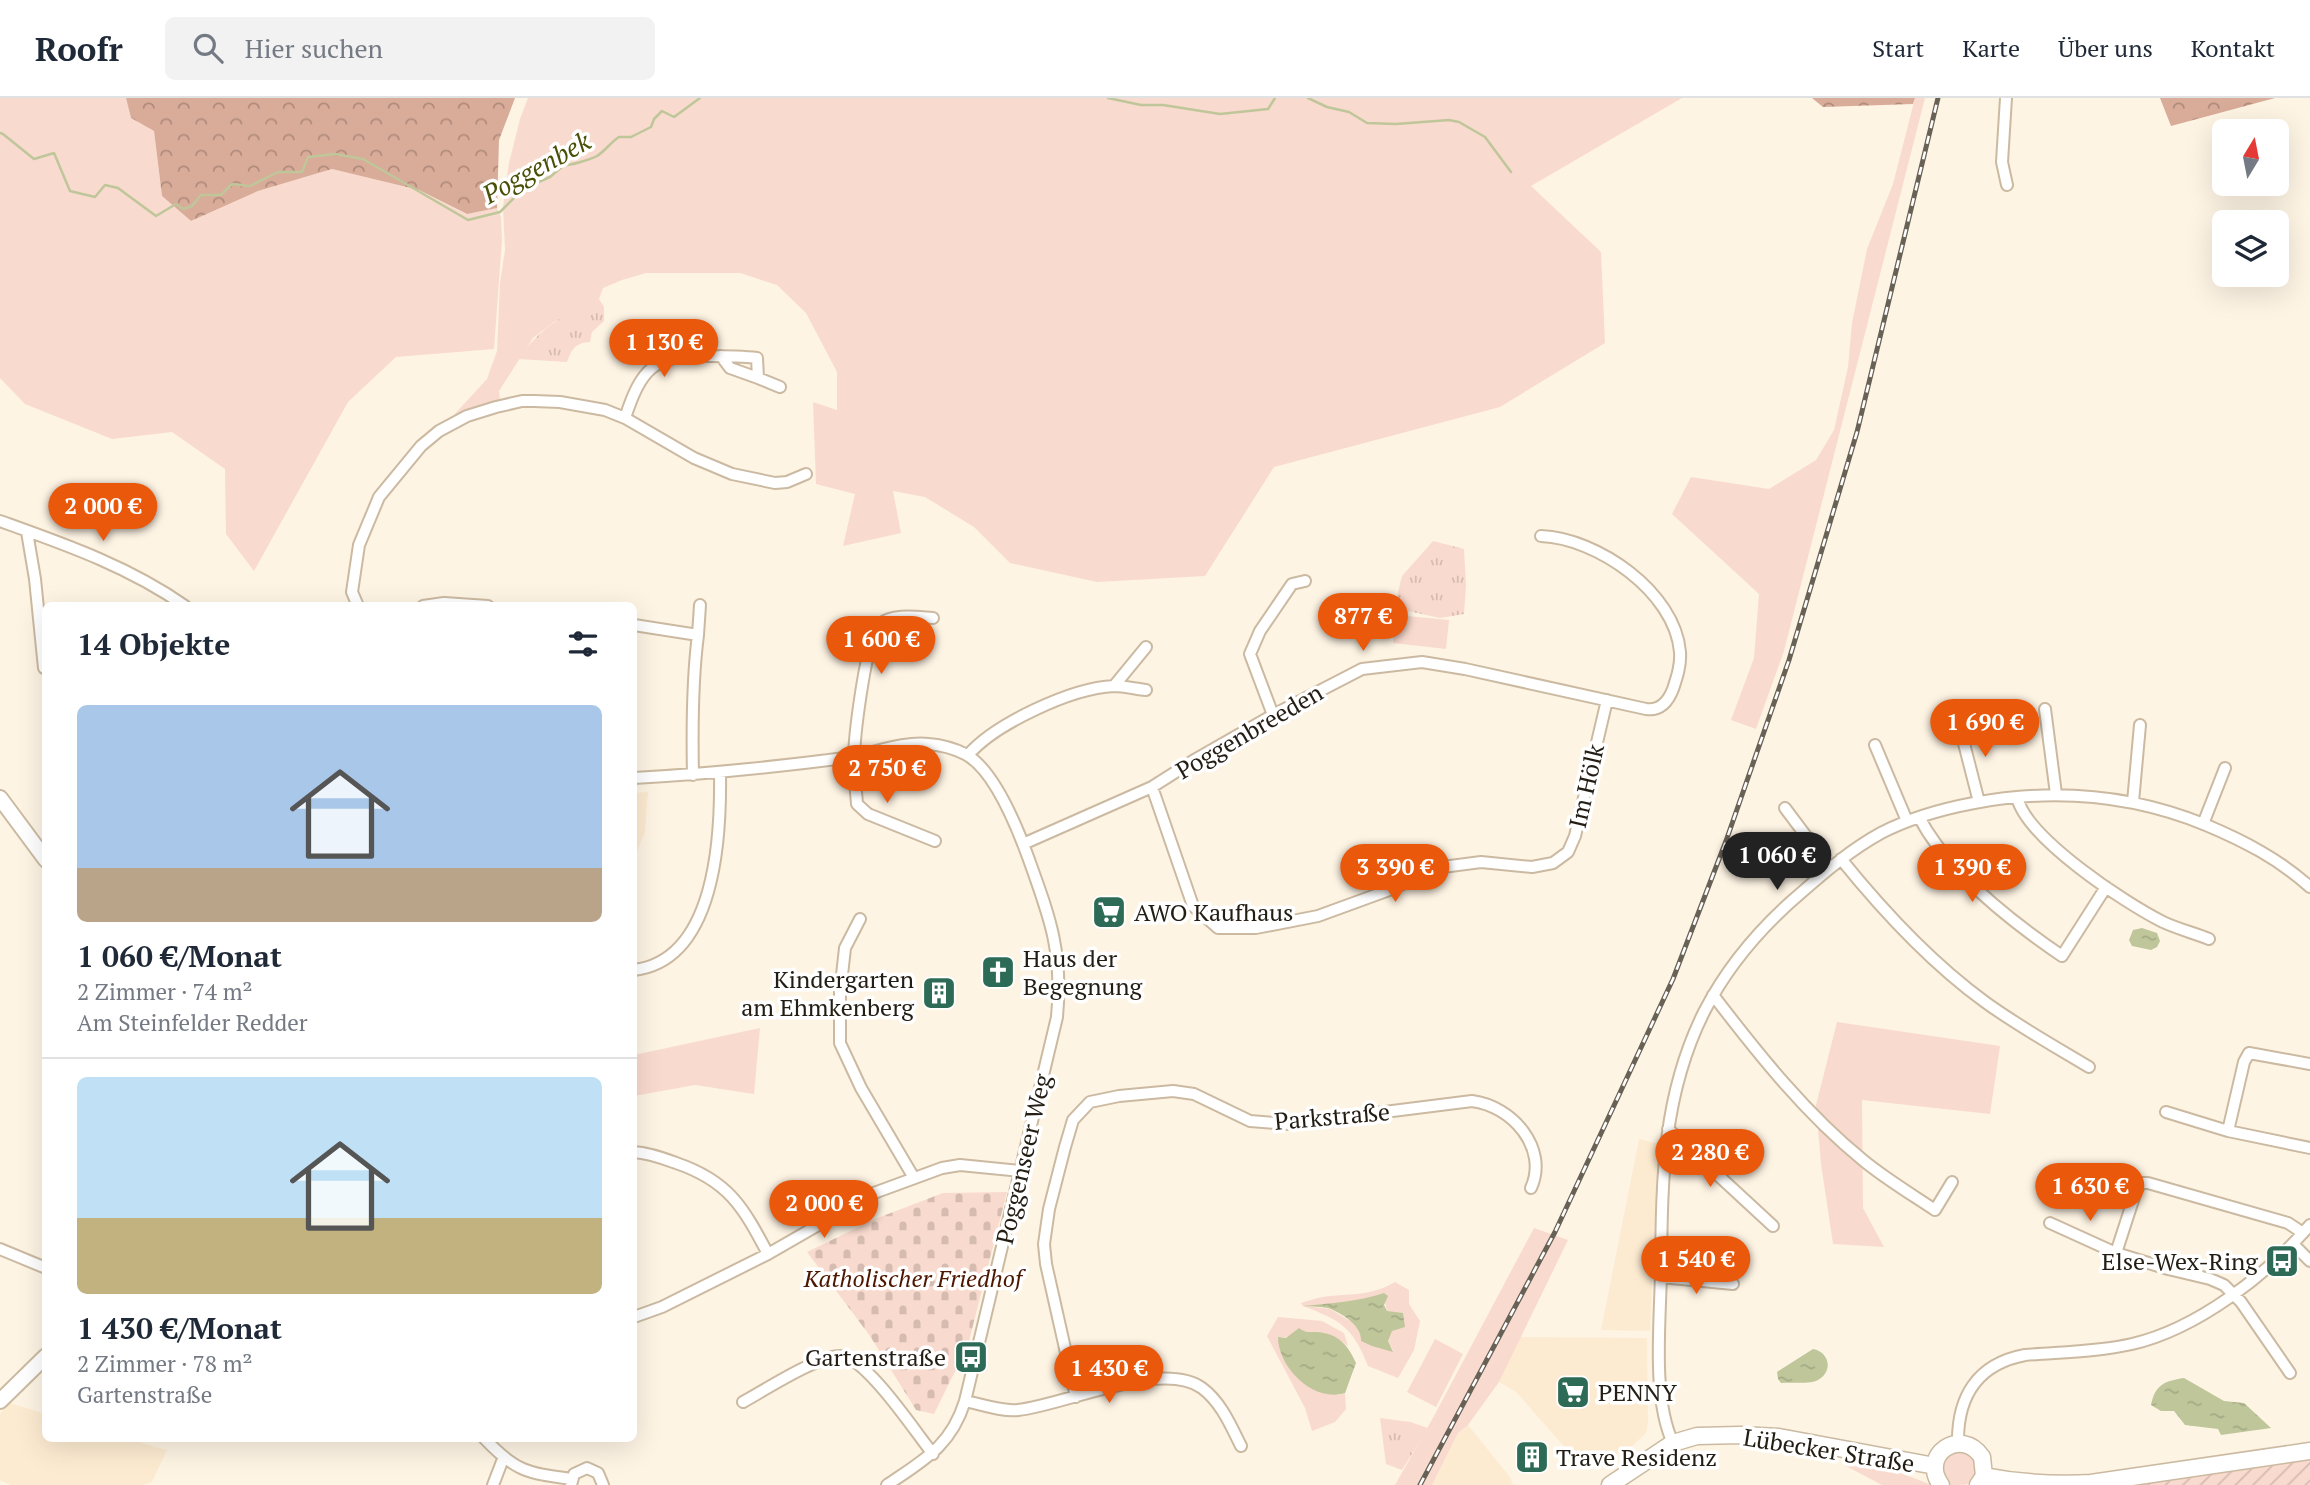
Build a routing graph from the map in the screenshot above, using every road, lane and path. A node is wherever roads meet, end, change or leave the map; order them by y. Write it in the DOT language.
graph roads {
  1 [pos="2006,98"];
  2 [pos="2007,185"];
  3 [pos="721,356"];
  4 [pos="758,378"];
  5 [pos="780,387"];
  6 [pos="625,418"];
  7 [pos="806,474"];
  8 [pos="0,521"];
  9 [pos="27,532"];
  10 [pos="1541,536"];
  11 [pos="1306,581"];
  12 [pos="179,602"];
  13 [pos="356,602"];
  14 [pos="700,605"];
  15 [pos="933,618"];
  16 [pos="637,625"];
  17 [pos="698,635"];
  18 [pos="1146,646"];
  19 [pos="42,648"];
  20 [pos="1114,686"];
  21 [pos="1146,690"];
  22 [pos="1607,700"];
  23 [pos="2045,709"];
  24 [pos="1273,715"];
  25 [pos="1959,724"];
  26 [pos="2140,725"];
  27 [pos="1875,745"];
  28 [pos="968,755"];
  29 [pos="854,757"];
  30 [pos="2225,768"];
  31 [pos="720,773"];
  32 [pos="694,775"];
  33 [pos="637,778"];
  34 [pos="1152,787"];
  35 [pos="2056,794"];
  36 [pos="2017,797"];
  37 [pos="0,798"];
  38 [pos="1979,802"];
  39 [pos="2133,802"];
  40 [pos="1785,808"];
  41 [pos="1919,817"];
  42 [pos="1907,821"];
  43 [pos="2203,824"];
  44 [pos="935,841"];
  45 [pos="1023,844"];
  46 [pos="42,855"];
  47 [pos="1841,859"];
  48 [pos="1830,868"];
  49 [pos="2106,887"];
  50 [pos="2310,887"];
  51 [pos="860,919"];
  52 [pos="2209,939"];
  53 [pos="637,969"];
  54 [pos="1713,995"];
  55 [pos="2310,1064"];
  56 [pos="2089,1067"];
  57 [pos="2166,1112"];
  58 [pos="1668,1129"];
  59 [pos="2228,1131"];
  60 [pos="2310,1148"];
  61 [pos="637,1152"];
  62 [pos="1021,1171"];
  63 [pos="914,1178"];
  64 [pos="1952,1182"];
  65 [pos="1531,1188"];
  66 [pos="2050,1223"];
  67 [pos="1773,1226"];
  68 [pos="2306,1229"];
  69 [pos="2293,1244"];
  70 [pos="0,1249"];
  71 [pos="2116,1253"];
  72 [pos="768,1254"];
  73 [pos="2310,1261"];
  74 [pos="42,1266"];
  75 [pos="1661,1277"];
  76 [pos="1733,1284"];
  77 [pos="2234,1294"];
  78 [pos="637,1316"];
  79 [pos="42,1360"];
  80 [pos="2290,1373"];
  81 [pos="1076,1397"];
  82 [pos="0,1401"];
  83 [pos="965,1401"];
  84 [pos="743,1402"];
  85 [pos="488,1442"];
  86 [pos="1673,1443"];
  87 [pos="1958,1444"];
  88 [pos="1241,1446"];
  89 [pos="2310,1451"];
  90 [pos="933,1454"];
  91 [pos="503,1459"];
  92 [pos="1935,1466"];
  93 [pos="1981,1480"];
  94 [pos="571,1482"];
  95 [pos="493,1485"];
  96 [pos="603,1485"];
  97 [pos="887,1485"];
  98 [pos="1610,1485"];
  99 [pos="1941,1485"];
  1 -- 2 [label="street"];
  3 -- 4 [label="street"];
  3 -- 4 [label="street"];
  3 -- 6 [label="street"];
  4 -- 5 [label="street"];
  6 -- 7 [label="street"];
  6 -- 13 [label="street"];
  8 -- 9 [label="street"];
  9 -- 12 [label="street"];
  9 -- 19 [label="street"];
  10 -- 22 [label="street, Poggenbreeden"];
  11 -- 24 [label="street"];
  14 -- 17 [label="street"];
  15 -- 29 [label="street"];
  16 -- 17 [label="street"];
  17 -- 32 [label="street"];
  18 -- 20 [label="street"];
  20 -- 21 [label="street"];
  20 -- 28 [label="street"];
  22 -- 24 [label="street, Poggenbreeden"];
  22 -- 34 [label="street, Im Hölk"];
  23 -- 35 [label="street"];
  24 -- 34 [label="street, Poggenbreeden"];
  25 -- 38 [label="street"];
  26 -- 39 [label="street"];
  27 -- 42 [label="street"];
  28 -- 29 [label="street"];
  28 -- 45 [label="street, Poggenseer Weg"];
  29 -- 31 [label="street"];
  29 -- 44 [label="street"];
  30 -- 43 [label="street"];
  31 -- 32 [label="street"];
  31 -- 53 [label="street"];
  32 -- 33 [label="street"];
  34 -- 45 [label="street, Poggenbreeden"];
  35 -- 36 [label="street"];
  35 -- 39 [label="street"];
  36 -- 38 [label="street"];
  36 -- 49 [label="street"];
  37 -- 46 [label="main road"];
  38 -- 41 [label="street"];
  39 -- 43 [label="street"];
  40 -- 48 [label="street"];
  41 -- 42 [label="street"];
  41 -- 49 [label="street"];
  42 -- 47 [label="street"];
  43 -- 50 [label="street"];
  45 -- 62 [label="street, Poggenseer Weg"];
  47 -- 48 [label="street"];
  47 -- 56 [label="street"];
  48 -- 54 [label="street"];
  49 -- 52 [label="street"];
  51 -- 63 [label="street"];
  54 -- 58 [label="street"];
  54 -- 64 [label="street"];
  55 -- 59 [label="street"];
  57 -- 59 [label="street"];
  58 -- 67 [label="street"];
  58 -- 75 [label="street"];
  59 -- 60 [label="street"];
  61 -- 72 [label="street"];
  62 -- 63 [label="street"];
  62 -- 83 [label="street, Poggenseer Weg"];
  63 -- 72 [label="street"];
  65 -- 81 [label="street, Parkstraße"];
  66 -- 71 [label="street"];
  68 -- 69 [label="street"];
  68 -- 71 [label="street"];
  69 -- 73 [label="street"];
  69 -- 77 [label="street"];
  70 -- 74 [label="street"];
  71 -- 77 [label="street"];
  72 -- 78 [label="street"];
  75 -- 76 [label="street"];
  75 -- 86 [label="street"];
  77 -- 80 [label="street"];
  77 -- 87 [label="street"];
  79 -- 82 [label="main road"];
  81 -- 83 [label="street"];
  81 -- 88 [label="street"];
  83 -- 90 [label="street, Poggenseer Weg"];
  84 -- 90 [label="street"];
  85 -- 91 [label="street"];
  86 -- 92 [label="main road, Lübecker Straße"];
  86 -- 98 [label="main road, Lübecker Straße"];
  87 -- 92 [label="main road, Lübecker Straße"];
  87 -- 93 [label="main road"];
  89 -- 93 [label="main road"];
  90 -- 97 [label="street, Poggenseer Weg"];
  91 -- 94 [label="street"];
  91 -- 95 [label="street"];
  92 -- 99 [label="main road, Lübecker Straße"];
  94 -- 96 [label="street"];
}
